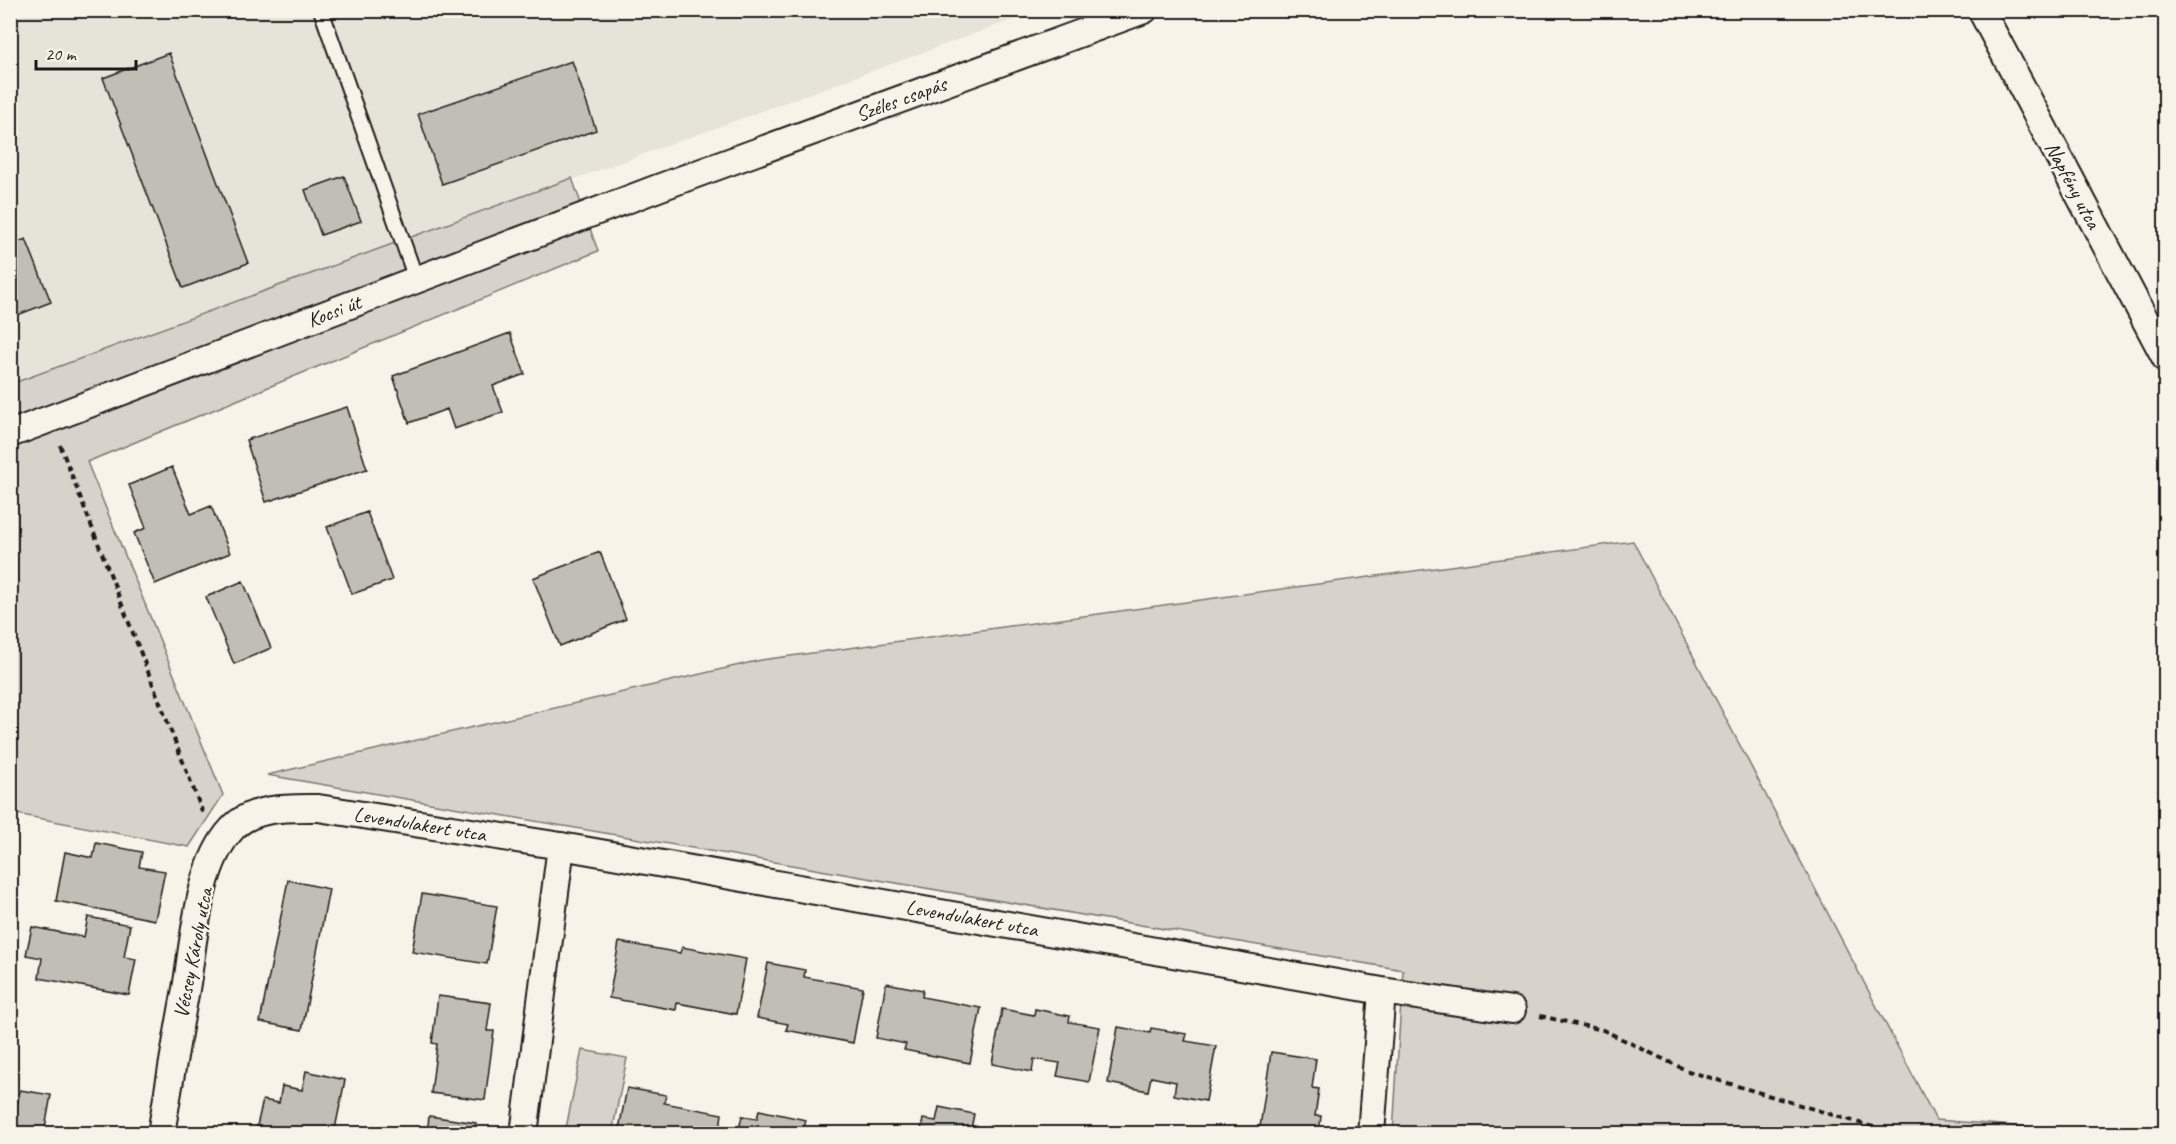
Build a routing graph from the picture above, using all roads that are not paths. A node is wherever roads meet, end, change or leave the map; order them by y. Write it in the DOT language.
graph roads {
  1 [pos="321,10"];
  2 [pos="1144,10"];
  3 [pos="1981,10"];
  4 [pos="658,188"];
  5 [pos="416,279"];
  6 [pos="2166,359"];
  7 [pos="10,434"];
  8 [pos="279,807"];
  9 [pos="561,846"];
  10 [pos="1382,991"];
  11 [pos="1512,1010"];
  12 [pos="160,1134"];
  13 [pos="525,1134"];
  14 [pos="1371,1134"];
  1 -- 5 [label="lane"];
  2 -- 4 [label="street, Széles csapás"];
  3 -- 6 [label="street, Napfény utca"];
  4 -- 5 [label="street, Kocsi út"];
  5 -- 7 [label="street, Kocsi út"];
  8 -- 9 [label="street, Levendulakert utca"];
  8 -- 12 [label="street, Vécsey Károly utca"];
  9 -- 10 [label="street, Levendulakert utca"];
  9 -- 13 [label="street"];
  10 -- 11 [label="street, Levendulakert utca"];
  10 -- 14 [label="street"];
}
